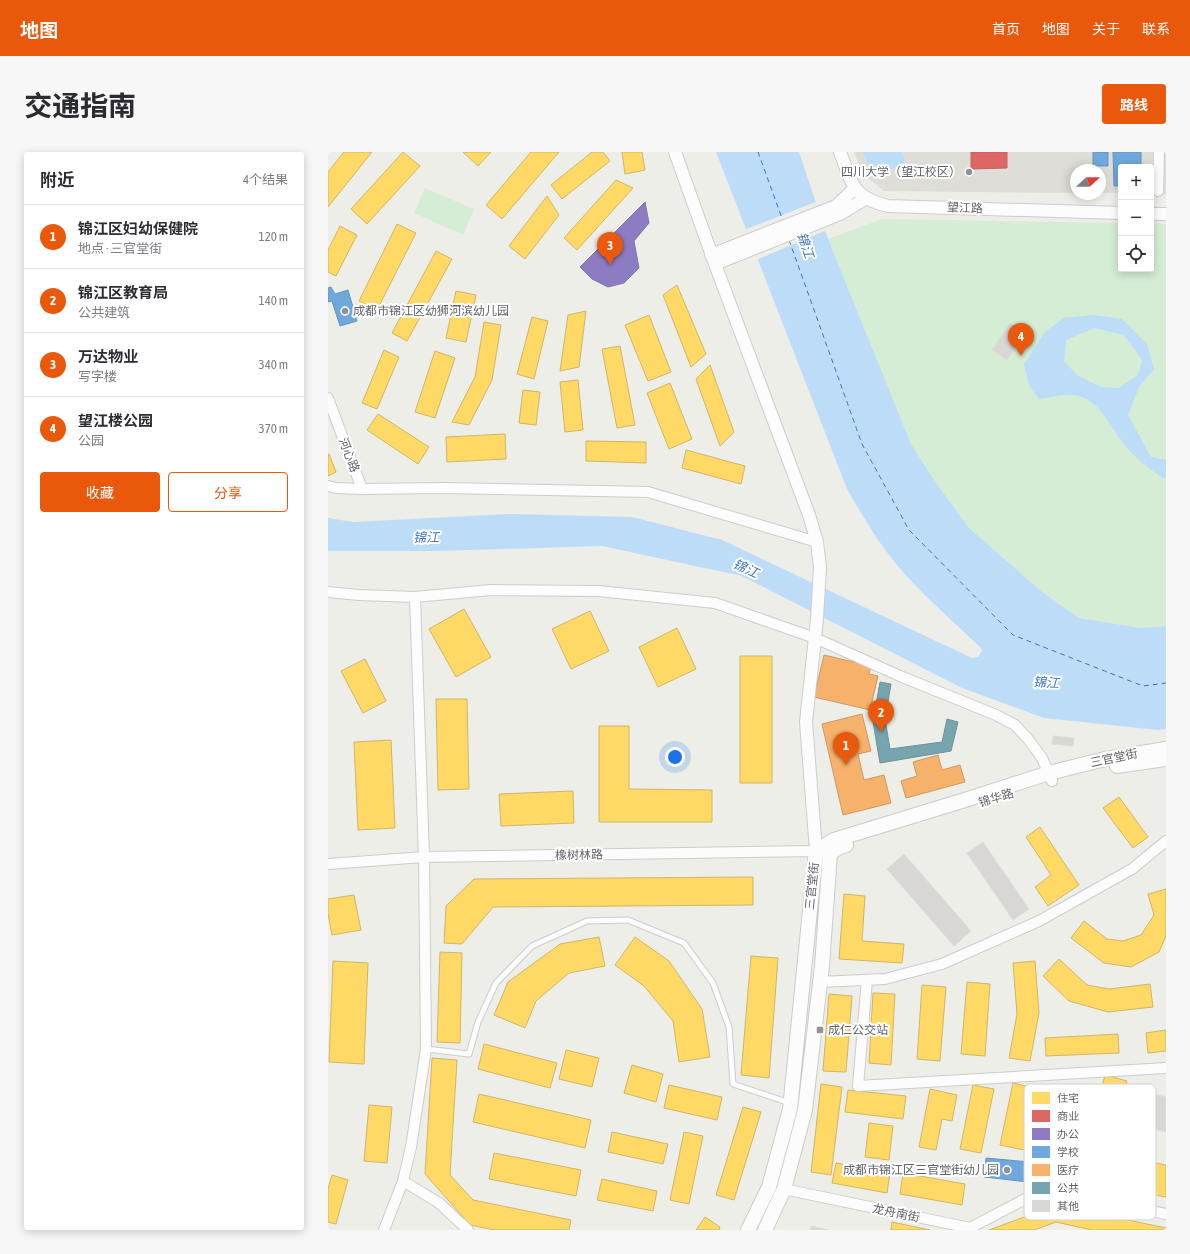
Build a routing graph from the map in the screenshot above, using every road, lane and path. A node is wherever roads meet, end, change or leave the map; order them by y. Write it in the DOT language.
graph roads {
  1 [pos="675,152"];
  2 [pos="840,152"];
  3 [pos="1159,152"];
  4 [pos="854,189"];
  5 [pos="1158,191"];
  6 [pos="866,199"];
  7 [pos="838,210"];
  8 [pos="1118,213"];
  9 [pos="1154,214"];
  10 [pos="1166,214"];
  11 [pos="713,260"];
  12 [pos="328,398"];
  13 [pos="328,486"];
  14 [pos="362,489"];
  15 [pos="817,542"];
  16 [pos="328,592"];
  17 [pos="415,597"];
  18 [pos="815,638"];
  19 [pos="1166,749"];
  20 [pos="1166,759"];
  21 [pos="1051,777"];
  22 [pos="1166,841"];
  23 [pos="816,851"];
  24 [pos="830,853"];
  25 [pos="424,857"];
  26 [pos="328,864"];
  27 [pos="867,980"];
  28 [pos="819,982"];
  29 [pos="426,1049"];
  30 [pos="1166,1068"];
  31 [pos="791,1103"];
  32 [pos="403,1181"];
  33 [pos="784,1189"];
  34 [pos="1024,1200"];
  35 [pos="1156,1212"];
  36 [pos="1166,1214"];
  37 [pos="970,1229"];
  38 [pos="384,1230"];
  39 [pos="468,1230"];
  40 [pos="748,1230"];
  41 [pos="765,1230"];
  1 -- 11 [label="street"];
  2 -- 4 [label="street, 望江路"];
  3 -- 5 [label="street"];
  4 -- 6 [label="street, 望江路"];
  4 -- 7 [label="street"];
  6 -- 7 [label="street"];
  6 -- 8 [label="street, 望江路"];
  7 -- 11 [label="street"];
  9 -- 10 [label="street"];
  11 -- 15 [label="street"];
  12 -- 14 [label="street, 河心路"];
  13 -- 14 [label="street"];
  14 -- 15 [label="street"];
  15 -- 18 [label="street"];
  16 -- 17 [label="street"];
  17 -- 18 [label="street"];
  17 -- 25 [label="street"];
  18 -- 21 [label="street"];
  18 -- 23 [label="street"];
  19 -- 21 [label="main road, 三官堂街"];
  20 -- 21 [label="main road, 锦华路"];
  21 -- 23 [label="main road, 三官堂街"];
  21 -- 24 [label="main road, 锦华路"];
  22 -- 27 [label="street"];
  23 -- 24 [label="street, 橡树林路"];
  23 -- 25 [label="street, 橡树林路"];
  23 -- 31 [label="main road, 三官堂街"];
  24 -- 28 [label="main road, 三官堂街"];
  25 -- 26 [label="street, 橡树林路"];
  25 -- 29 [label="street"];
  27 -- 28 [label="street"];
  27 -- 30 [label="street"];
  28 -- 33 [label="main road, 三官堂街"];
  29 -- 31 [label="lane"];
  29 -- 32 [label="street"];
  31 -- 40 [label="main road, 三官堂街"];
  32 -- 38 [label="street"];
  32 -- 39 [label="street"];
  33 -- 37 [label="street, 龙舟南街"];
  33 -- 41 [label="main road, 三官堂街"];
  34 -- 37 [label="street, 龙舟南街"];
  35 -- 36 [label="street, 龙舟南街"];
}
